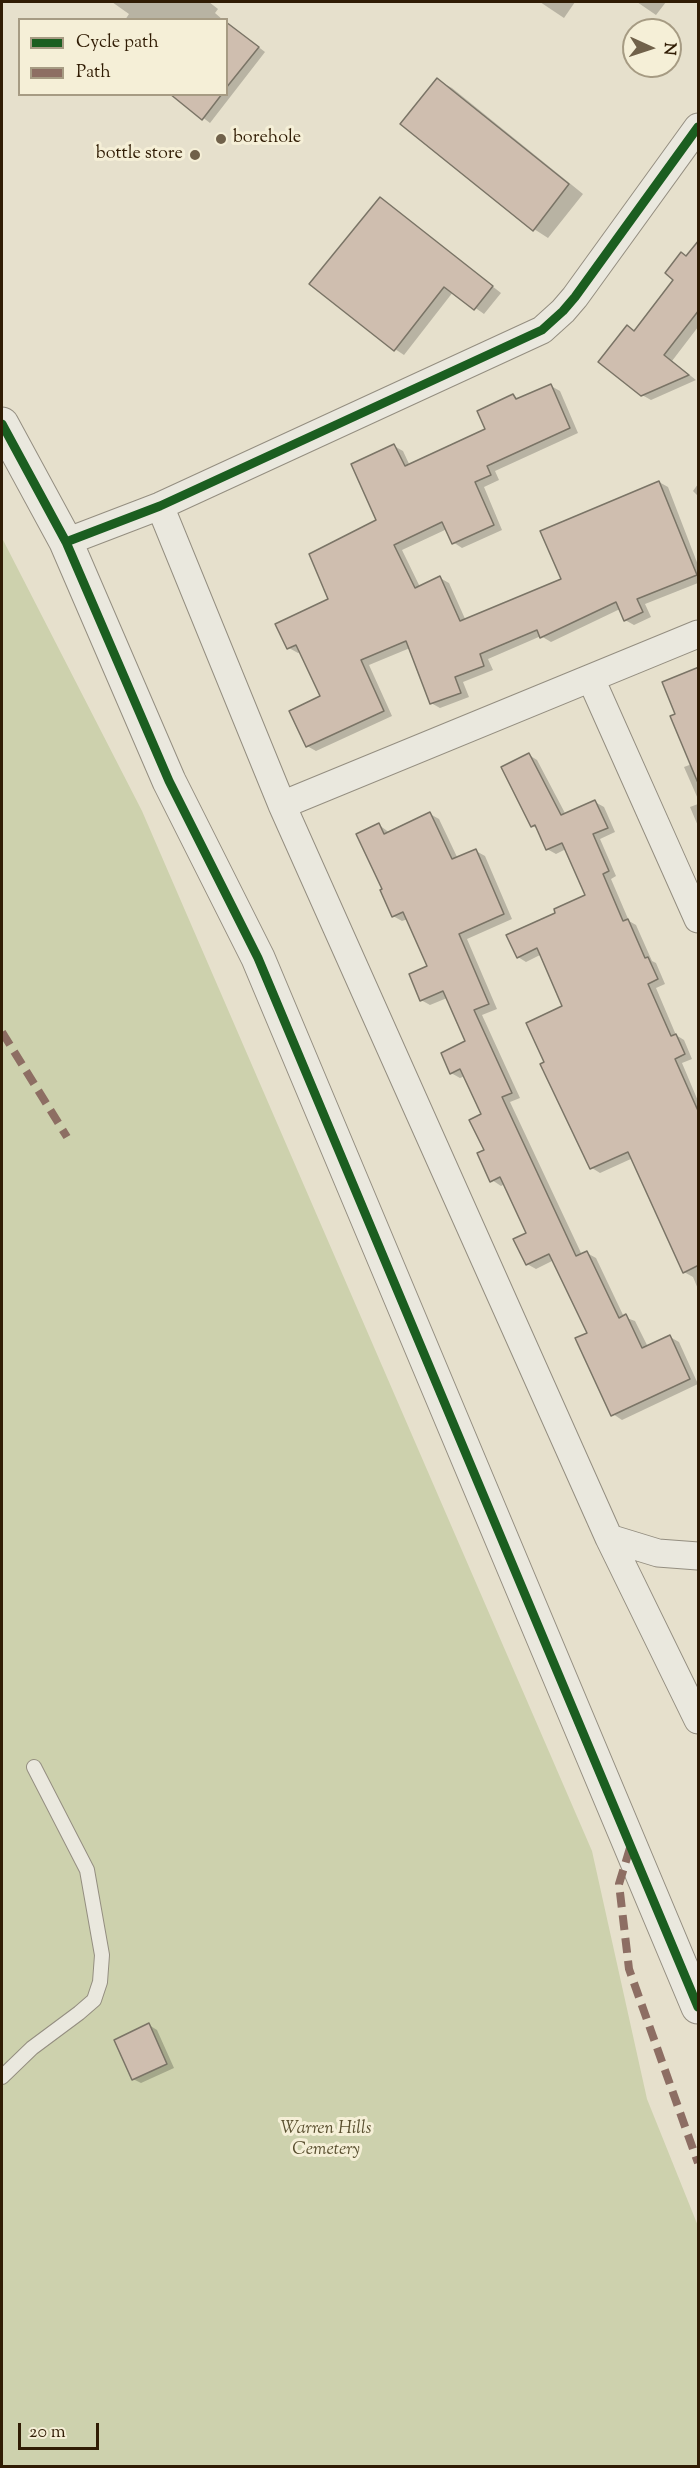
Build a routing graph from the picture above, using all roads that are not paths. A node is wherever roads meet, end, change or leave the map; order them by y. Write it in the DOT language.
graph roads {
  1 [pos="699,127"];
  2 [pos="2,424"];
  3 [pos="160,506"];
  4 [pos="66,542"];
  5 [pos="699,634"];
  6 [pos="591,679"];
  7 [pos="282,805"];
  8 [pos="699,919"];
  9 [pos="609,1538"];
  10 [pos="699,1556"];
  11 [pos="699,1720"];
  12 [pos="34,1767"];
  13 [pos="699,2007"];
  14 [pos="2,2077"];
  1 -- 3 [label="street"];
  2 -- 4 [label="street"];
  3 -- 4 [label="street"];
  3 -- 7 [label="street"];
  4 -- 13 [label="street"];
  5 -- 6 [label="street"];
  6 -- 7 [label="street"];
  6 -- 8 [label="street"];
  7 -- 9 [label="street"];
  9 -- 10 [label="street"];
  9 -- 11 [label="street"];
  12 -- 14 [label="lane"];
}
